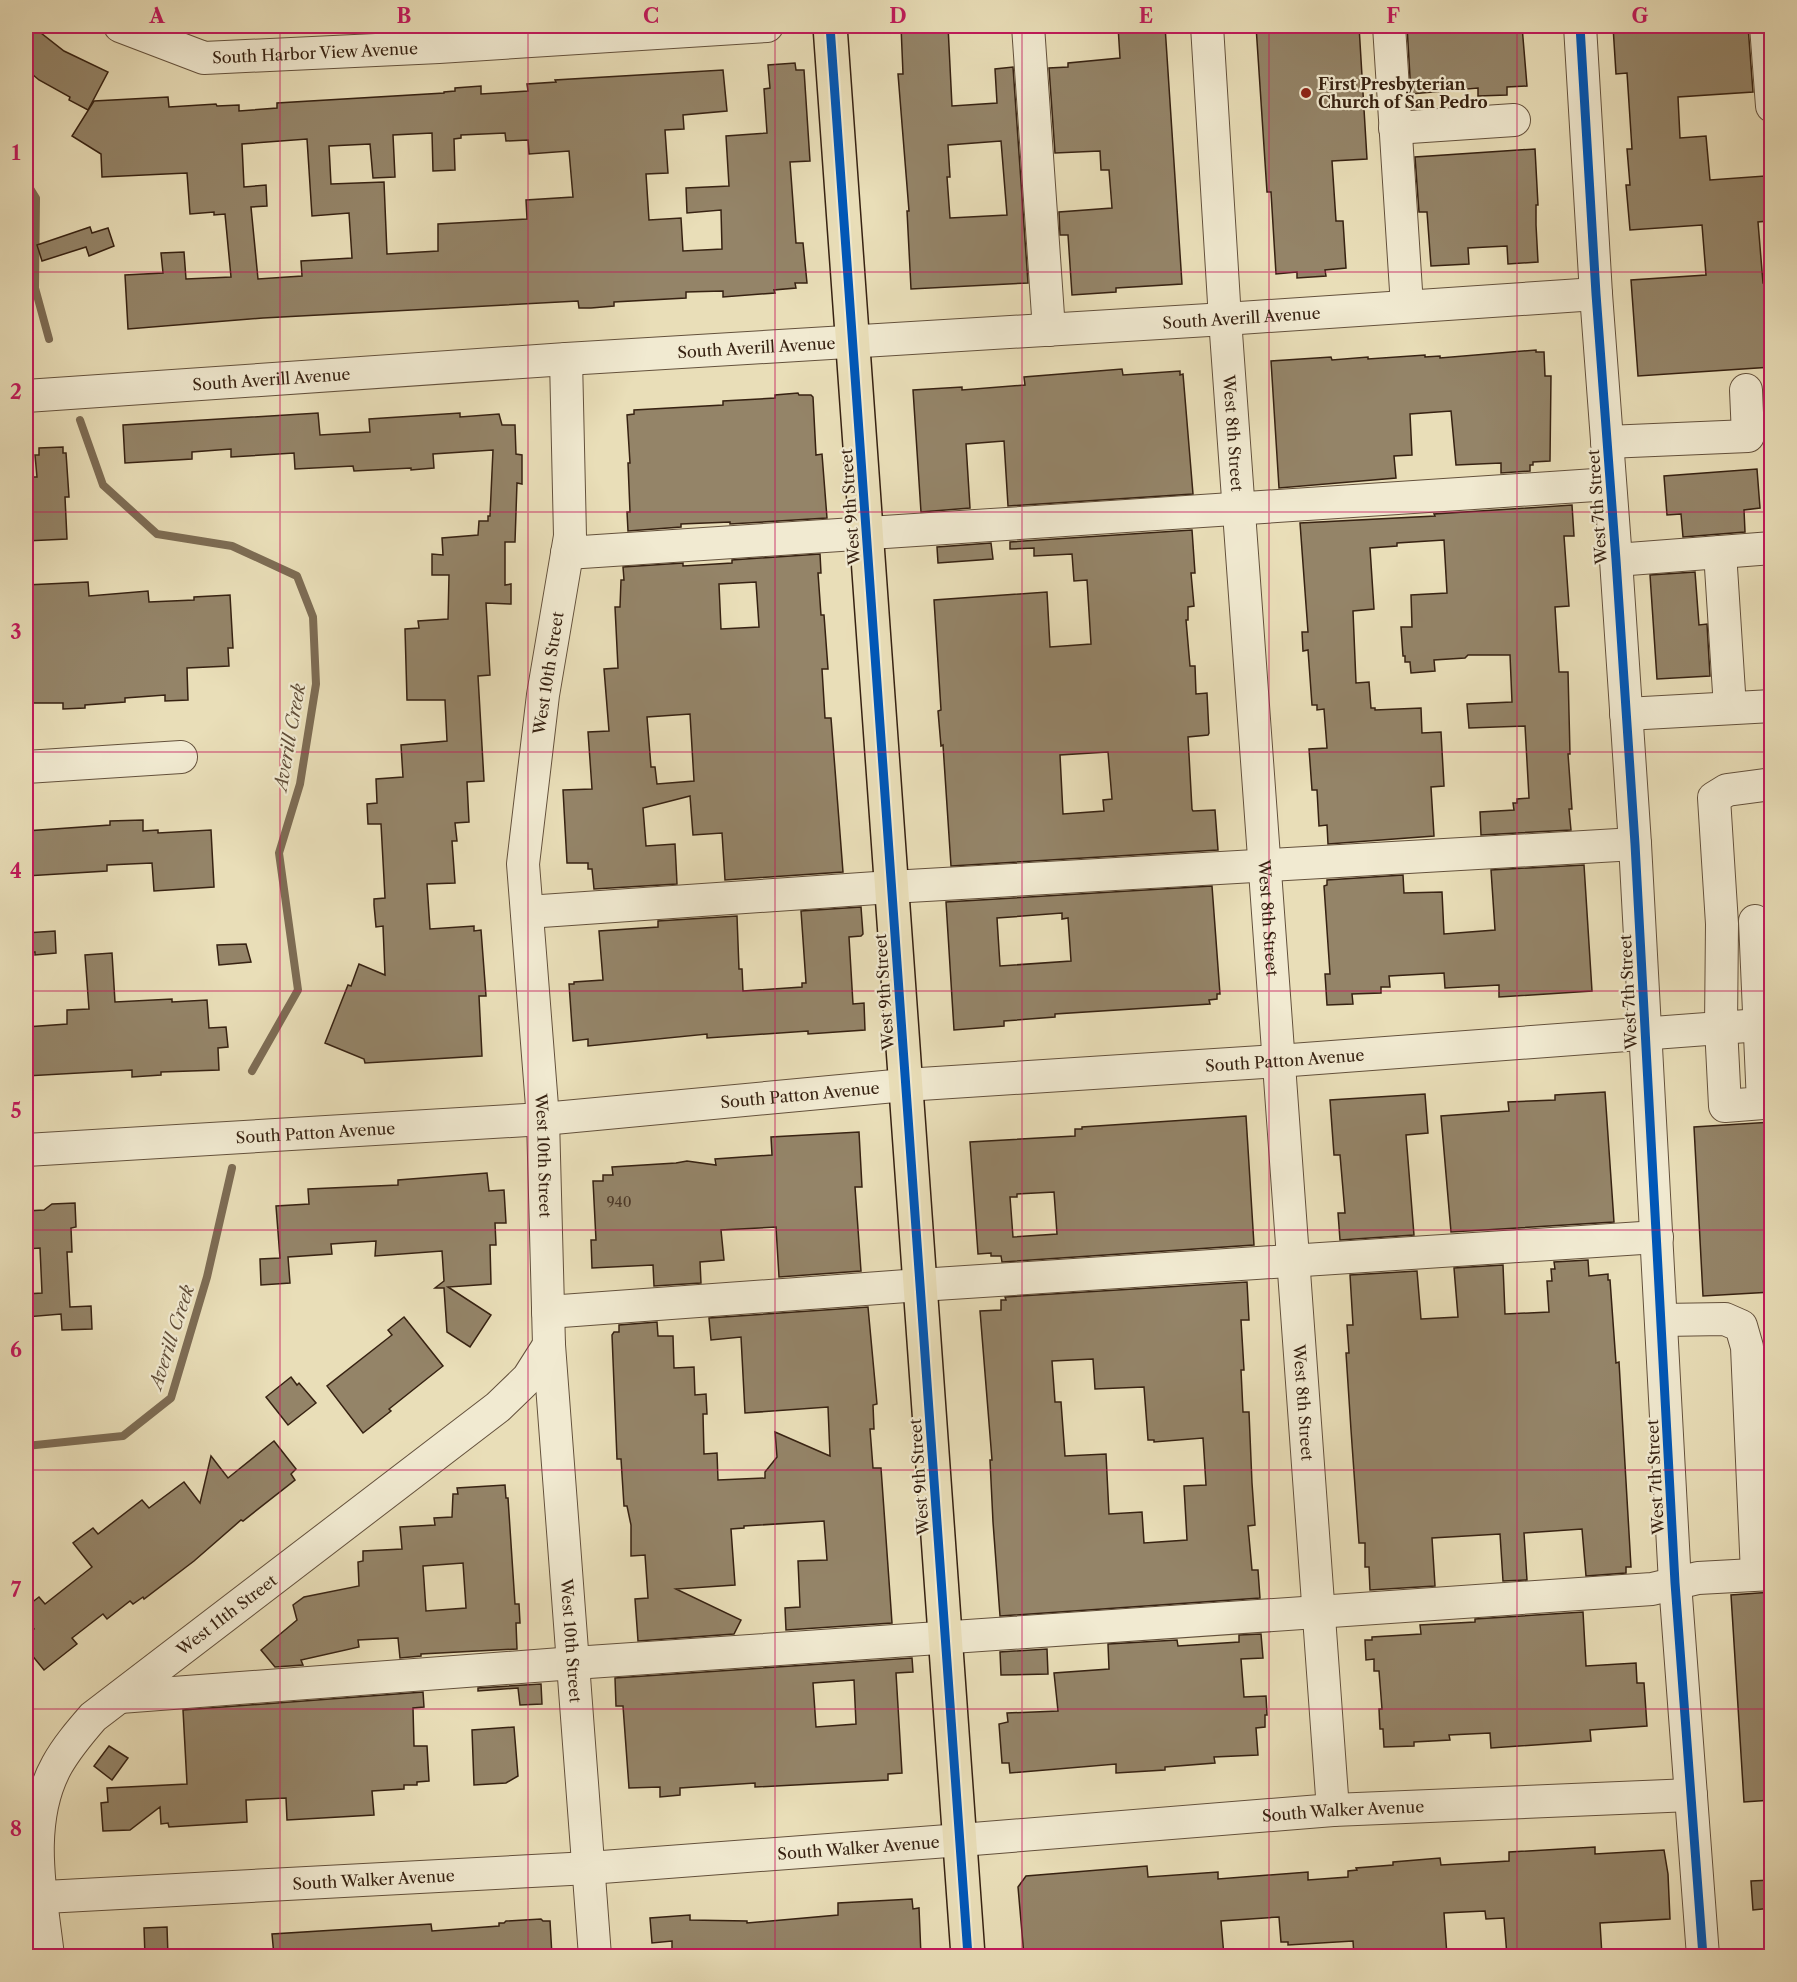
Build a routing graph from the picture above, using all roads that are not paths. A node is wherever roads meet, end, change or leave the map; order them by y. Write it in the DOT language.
graph roads {
  1 [pos="120,26"];
  2 [pos="767,26"];
  3 [pos="830,26"];
  4 [pos="1028,26"];
  5 [pos="1207,26"];
  6 [pos="1389,26"];
  7 [pos="1580,26"];
  8 [pos="1768,30"];
  9 [pos="1772,106"];
  10 [pos="1514,120"];
  11 [pos="1395,128"];
  12 [pos="1596,294"];
  13 [pos="1407,306"];
  14 [pos="1225,319"];
  15 [pos="1049,330"];
  16 [pos="854,342"];
  17 [pos="566,359"];
  18 [pos="1746,390"];
  19 [pos="26,396"];
  20 [pos="1607,442"];
  21 [pos="1611,484"];
  22 [pos="1239,508"];
  23 [pos="867,532"];
  24 [pos="1772,548"];
  25 [pos="1720,552"];
  26 [pos="567,553"];
  27 [pos="1616,560"];
  28 [pos="1772,706"];
  29 [pos="1730,708"];
  30 [pos="1626,714"];
  31 [pos="182,757"];
  32 [pos="26,767"];
  33 [pos="1772,784"];
  34 [pos="1635,844"];
  35 [pos="1264,864"];
  36 [pos="891,887"];
  37 [pos="527,912"];
  38 [pos="1763,920"];
  39 [pos="1722,924"];
  40 [pos="1760,1025"];
  41 [pos="1721,1027"];
  42 [pos="1645,1033"];
  43 [pos="1278,1061"];
  44 [pos="905,1085"];
  45 [pos="543,1119"];
  46 [pos="26,1150"];
  47 [pos="1657,1237"];
  48 [pos="1293,1260"];
  49 [pos="920,1285"];
  50 [pos="548,1312"];
  51 [pos="1662,1320"];
  52 [pos="549,1345"];
  53 [pos="1762,1467"];
  54 [pos="1764,1574"];
  55 [pos="1675,1582"];
  56 [pos="1318,1613"];
  57 [pos="946,1637"];
  58 [pos="574,1663"];
  59 [pos="120,1697"];
  60 [pos="1691,1795"];
  61 [pos="1333,1810"];
  62 [pos="961,1840"];
  63 [pos="589,1868"];
  64 [pos="33,1898"];
  65 [pos="48,1956"];
  66 [pos="595,1956"];
  67 [pos="968,1956"];
  68 [pos="1702,1956"];
  1 -- 2 [label="street, South Harbor View Avenue"];
  3 -- 16 [label="main road, West 9th Street"];
  4 -- 15 [label="street"];
  5 -- 14 [label="street, West 8th Street"];
  6 -- 11 [label="street"];
  7 -- 12 [label="street, West 7th Street"];
  8 -- 9 [label="street"];
  10 -- 11 [label="street"];
  11 -- 13 [label="street"];
  12 -- 13 [label="street, South Averill Avenue"];
  12 -- 20 [label="street, West 7th Street"];
  13 -- 14 [label="street, South Averill Avenue"];
  14 -- 15 [label="street, South Averill Avenue"];
  14 -- 22 [label="street, West 8th Street"];
  15 -- 16 [label="street, South Averill Avenue"];
  16 -- 17 [label="street, South Averill Avenue"];
  16 -- 23 [label="main road, West 9th Street"];
  17 -- 19 [label="street, South Averill Avenue"];
  17 -- 26 [label="street, West 10th Street"];
  18 -- 20 [label="street"];
  20 -- 21 [label="street, West 7th Street"];
  21 -- 22 [label="street"];
  21 -- 27 [label="street, West 7th Street"];
  22 -- 23 [label="street"];
  22 -- 35 [label="street, West 8th Street"];
  23 -- 26 [label="street"];
  23 -- 36 [label="main road, West 9th Street"];
  24 -- 25 [label="street"];
  25 -- 27 [label="street"];
  25 -- 29 [label="street"];
  26 -- 37 [label="street, West 10th Street"];
  27 -- 30 [label="street, West 7th Street"];
  28 -- 29 [label="street"];
  29 -- 30 [label="street"];
  30 -- 34 [label="street, West 7th Street"];
  31 -- 32 [label="street"];
  33 -- 39 [label="street"];
  34 -- 35 [label="street"];
  34 -- 42 [label="street, West 7th Street"];
  35 -- 36 [label="street"];
  35 -- 43 [label="street, West 8th Street"];
  36 -- 37 [label="street"];
  36 -- 44 [label="main road, West 9th Street"];
  37 -- 45 [label="street, West 10th Street"];
  38 -- 39 [label="street"];
  38 -- 40 [label="street"];
  39 -- 41 [label="street"];
  40 -- 41 [label="street, South Patton Avenue"];
  40 -- 41 [label="street"];
  41 -- 42 [label="street, South Patton Avenue"];
  42 -- 43 [label="street, South Patton Avenue"];
  42 -- 47 [label="street, West 7th Street"];
  43 -- 44 [label="street, South Patton Avenue"];
  43 -- 48 [label="street, West 8th Street"];
  44 -- 45 [label="street, South Patton Avenue"];
  44 -- 49 [label="main road, West 9th Street"];
  45 -- 46 [label="street, South Patton Avenue"];
  45 -- 50 [label="street, West 10th Street"];
  47 -- 48 [label="street"];
  47 -- 51 [label="street, West 7th Street"];
  48 -- 49 [label="street"];
  48 -- 56 [label="street, West 8th Street"];
  49 -- 50 [label="street"];
  49 -- 57 [label="main road, West 9th Street"];
  50 -- 52 [label="street, West 10th Street"];
  51 -- 53 [label="street"];
  51 -- 55 [label="street, West 7th Street"];
  52 -- 58 [label="street, West 10th Street"];
  52 -- 59 [label="street, West 11th Street"];
  53 -- 54 [label="street"];
  54 -- 55 [label="street"];
  55 -- 56 [label="street"];
  55 -- 60 [label="street, West 7th Street"];
  56 -- 57 [label="street"];
  56 -- 61 [label="street, West 8th Street"];
  57 -- 58 [label="street"];
  57 -- 62 [label="main road, West 9th Street"];
  58 -- 59 [label="street"];
  58 -- 63 [label="street, West 10th Street"];
  59 -- 64 [label="street, West 11th Street"];
  60 -- 61 [label="street, South Walker Avenue"];
  60 -- 68 [label="street, West 7th Street"];
  61 -- 62 [label="street, South Walker Avenue"];
  62 -- 63 [label="street, South Walker Avenue"];
  62 -- 67 [label="main road, West 9th Street"];
  63 -- 64 [label="street, South Walker Avenue"];
  63 -- 66 [label="street, West 10th Street"];
  64 -- 65 [label="street, West 11th Street"];
}
